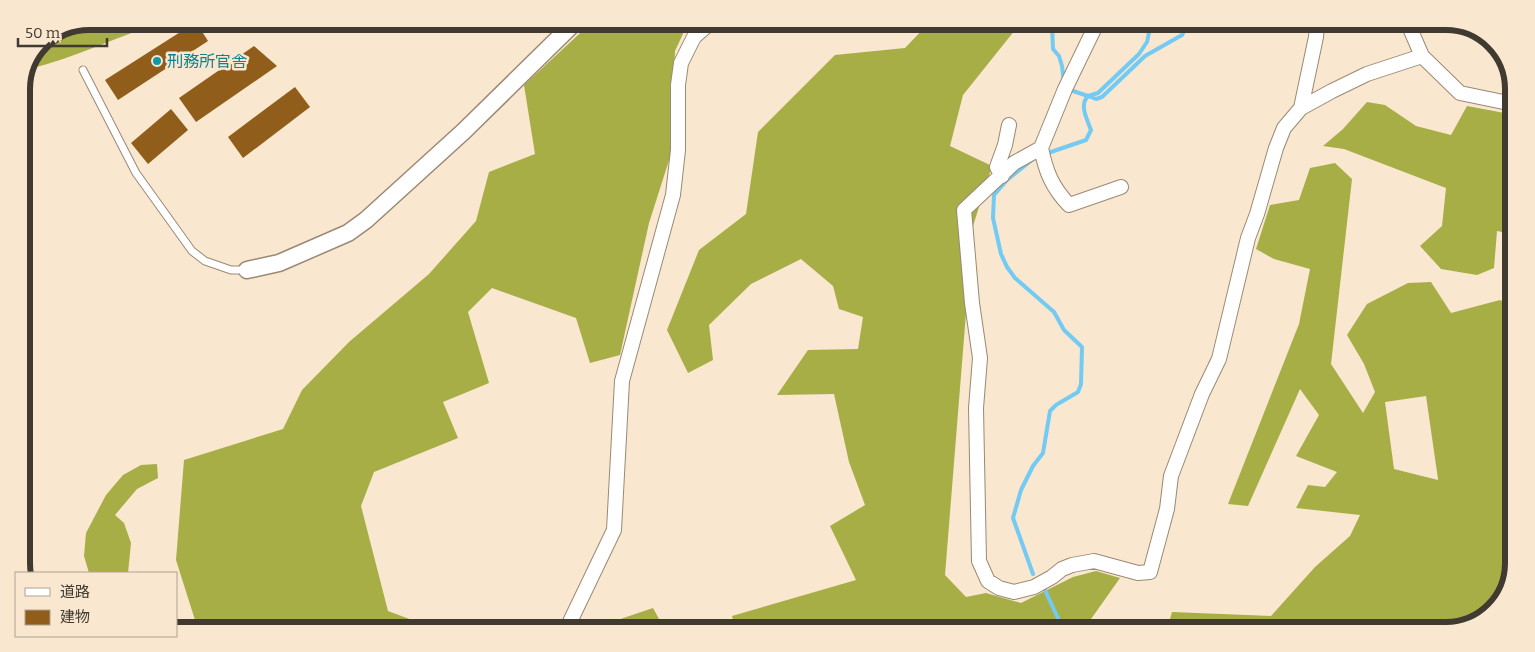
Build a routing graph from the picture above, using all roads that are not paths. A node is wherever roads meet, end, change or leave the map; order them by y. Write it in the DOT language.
graph roads {
  1 [pos="567,30"];
  2 [pos="702,30"];
  3 [pos="1094,30"];
  4 [pos="1317,30"];
  5 [pos="1411,30"];
  6 [pos="1422,56"];
  7 [pos="83,70"];
  8 [pos="1505,102"];
  9 [pos="1301,108"];
  10 [pos="1009,125"];
  11 [pos="1042,153"];
  12 [pos="1002,176"];
  13 [pos="1121,187"];
  14 [pos="247,270"];
  15 [pos="570,622"];
  1 -- 14 [label="street"];
  2 -- 15 [label="street"];
  3 -- 11 [label="street"];
  4 -- 9 [label="street"];
  5 -- 6 [label="street"];
  6 -- 8 [label="street"];
  6 -- 9 [label="street"];
  7 -- 14 [label="lane"];
  9 -- 12 [label="street"];
  10 -- 12 [label="street"];
  11 -- 12 [label="street"];
  11 -- 13 [label="street"];
}
